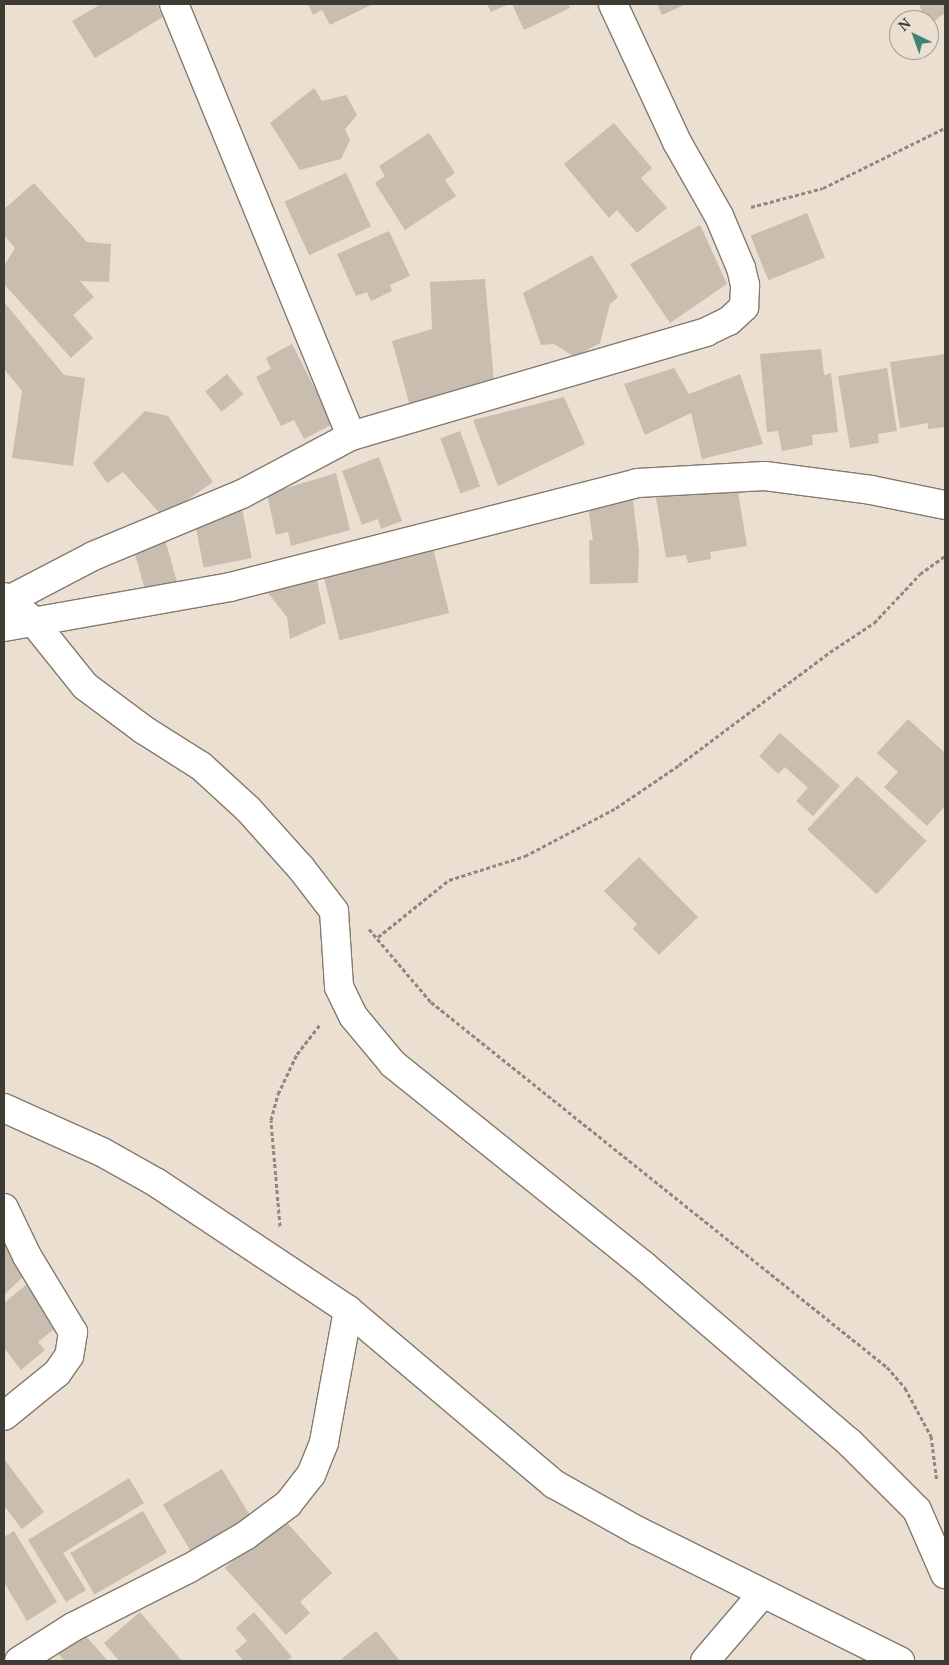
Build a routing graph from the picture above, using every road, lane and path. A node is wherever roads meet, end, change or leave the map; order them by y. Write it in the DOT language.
graph roads {
  1 [pos="174,4"];
  2 [pos="613,4"];
  3 [pos="945,128"];
  4 [pos="719,216"];
  5 [pos="351,436"];
  6 [pos="945,505"];
  7 [pos="945,556"];
  8 [pos="5,608"];
  9 [pos="32,620"];
  10 [pos="334,911"];
  11 [pos="378,937"];
  12 [pos="339,988"];
  13 [pos="4,1108"];
  14 [pos="4,1208"];
  15 [pos="283,1266"];
  16 [pos="348,1310"];
  17 [pos="4,1416"];
  18 [pos="928,1533"];
  19 [pos="945,1574"];
  20 [pos="763,1593"];
  21 [pos="28,1659"];
  22 [pos="705,1661"];
  23 [pos="900,1661"];
  1 -- 5 [label="street"];
  2 -- 4 [label="street"];
  3 -- 4 [label="path"];
  4 -- 5 [label="street"];
  5 -- 8 [label="street"];
  6 -- 9 [label="street"];
  7 -- 11 [label="path"];
  8 -- 9 [label="street"];
  9 -- 10 [label="street"];
  10 -- 11 [label="path"];
  10 -- 12 [label="street"];
  11 -- 18 [label="path"];
  12 -- 15 [label="path"];
  12 -- 18 [label="street"];
  13 -- 15 [label="street"];
  14 -- 17 [label="street"];
  15 -- 16 [label="street"];
  16 -- 20 [label="street"];
  16 -- 21 [label="street"];
  18 -- 19 [label="street"];
  20 -- 22 [label="street"];
  20 -- 23 [label="street"];
}
